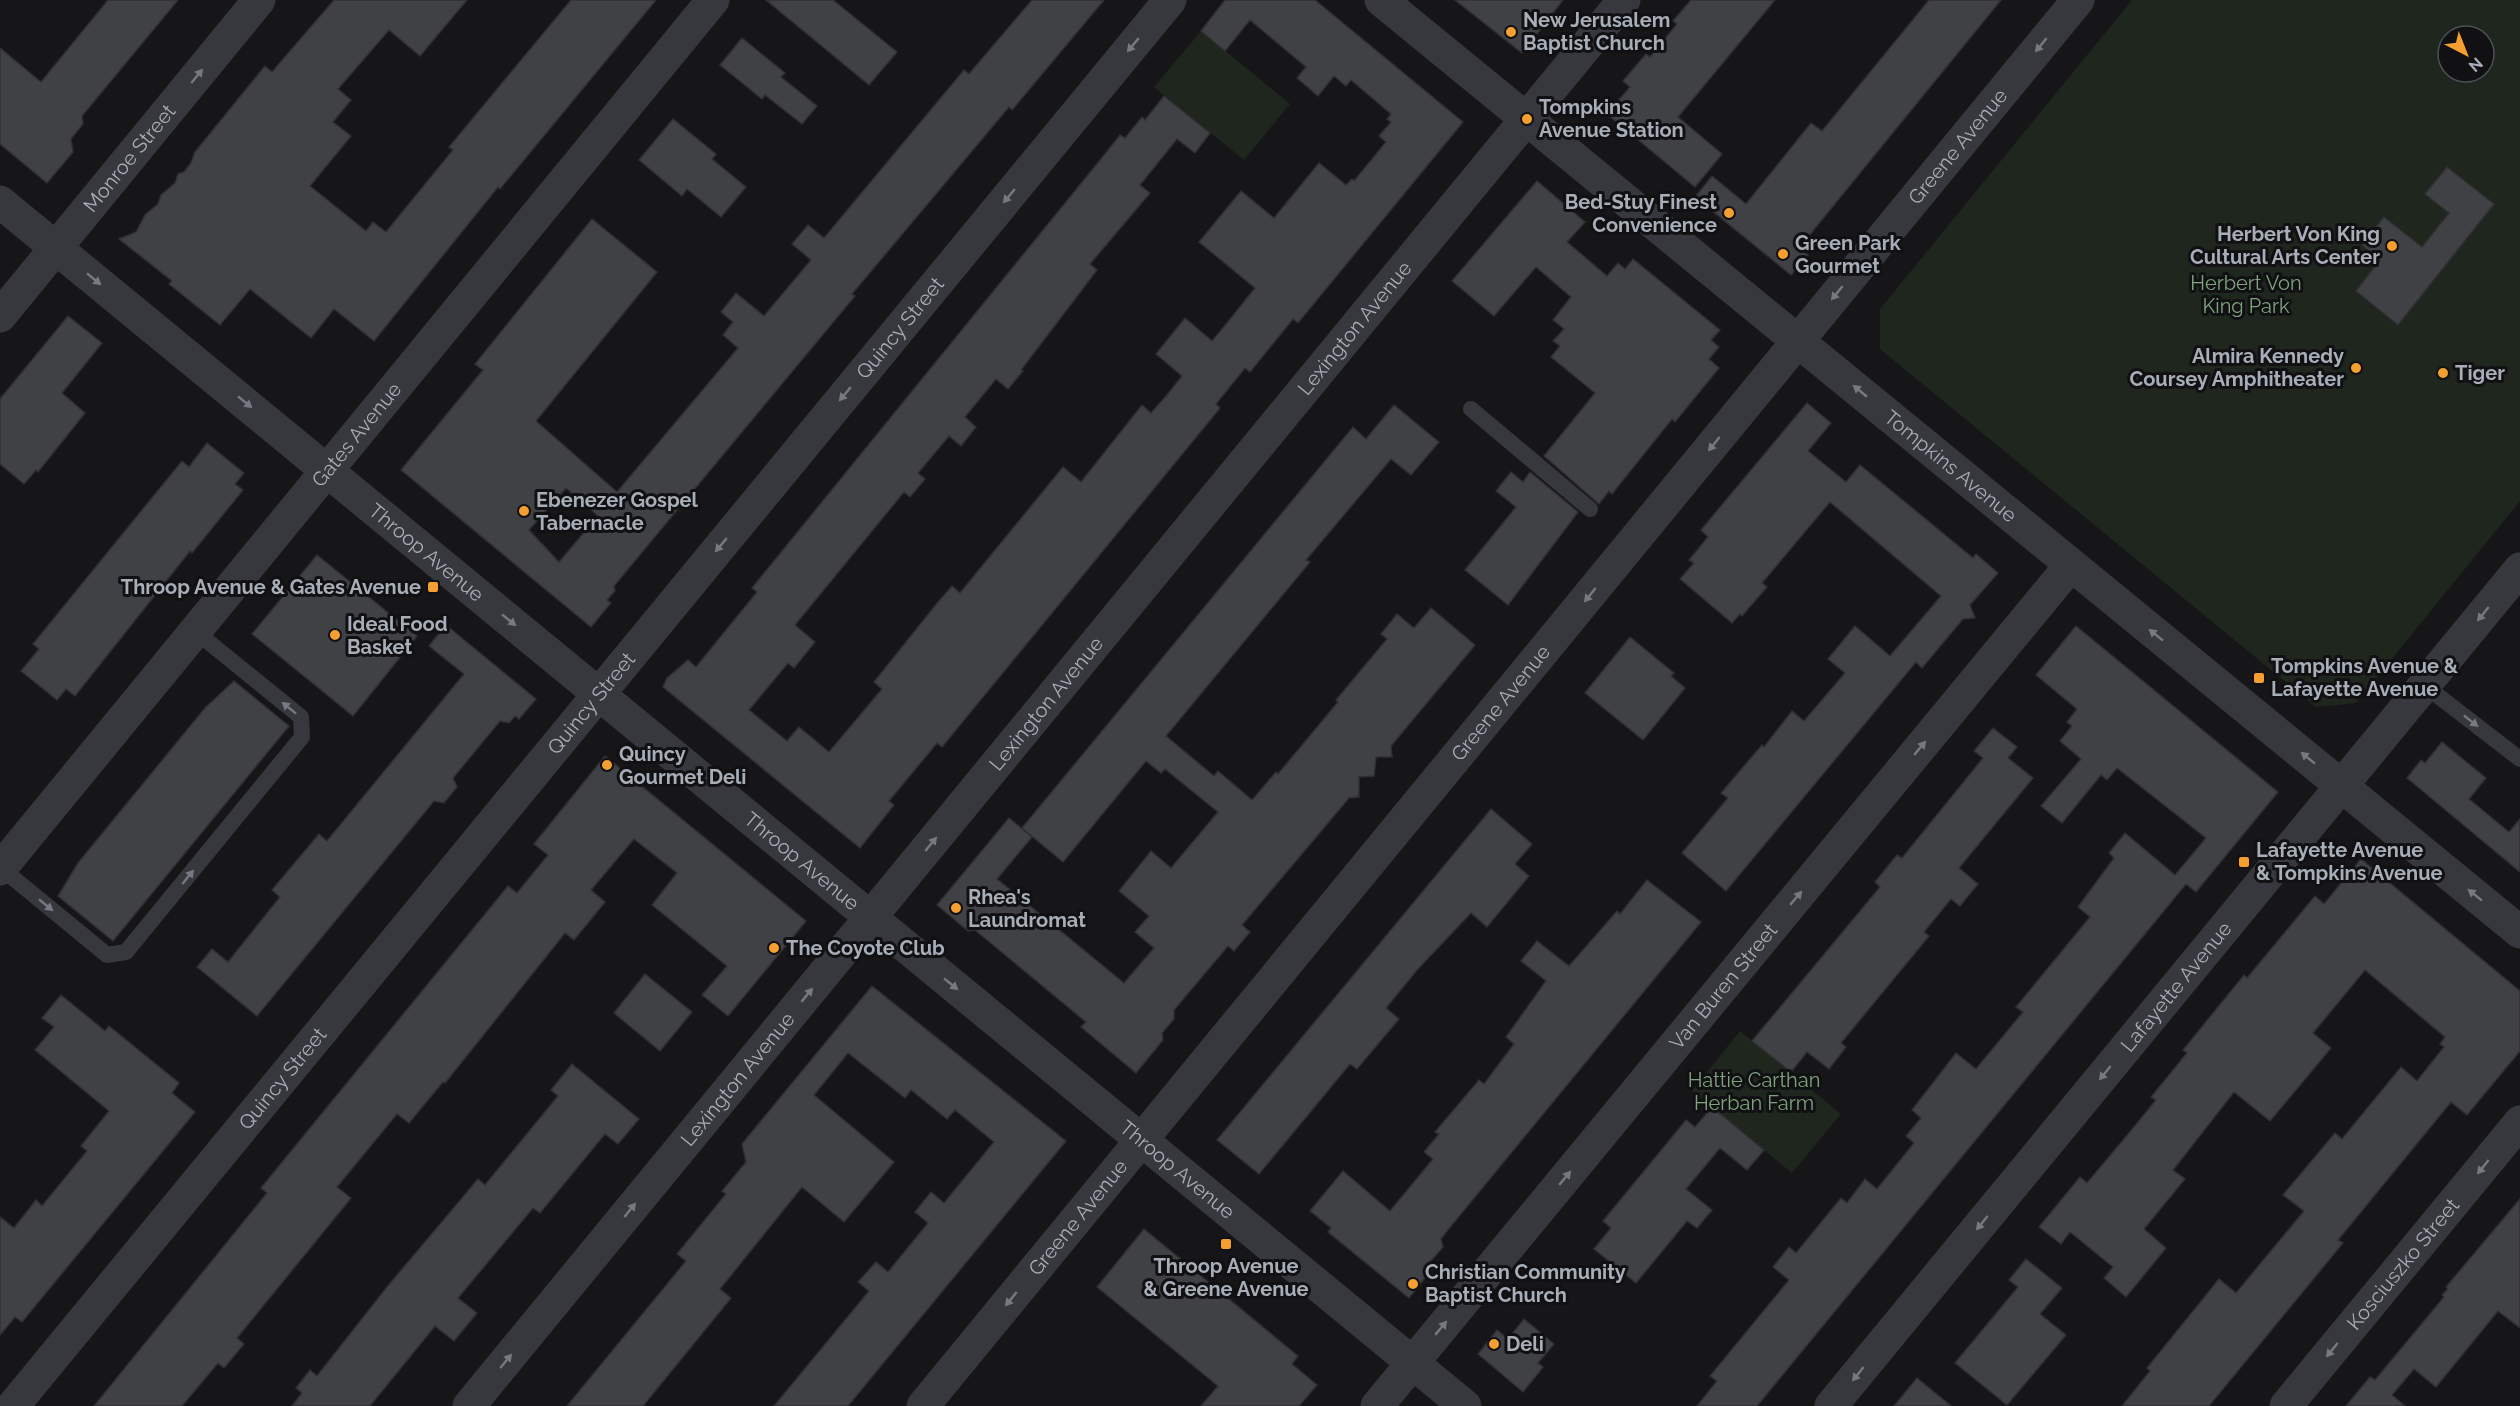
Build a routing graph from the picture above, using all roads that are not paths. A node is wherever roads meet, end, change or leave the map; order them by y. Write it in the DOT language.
graph roads {
  1 [pos="260,0"];
  2 [pos="713,0"];
  3 [pos="1170,0"];
  4 [pos="1381,0"];
  5 [pos="1624,0"];
  6 [pos="2078,0"];
  7 [pos="1527,117"];
  8 [pos="0,202"];
  9 [pos="56,247"];
  10 [pos="0,316"];
  11 [pos="1798,340"];
  12 [pos="1471,409"];
  13 [pos="327,470"];
  14 [pos="1590,509"];
  15 [pos="2070,566"];
  16 [pos="2520,569"];
  17 [pos="195,631"];
  18 [pos="2424,685"];
  19 [pos="598,693"];
  20 [pos="2520,759"];
  21 [pos="2342,786"];
  22 [pos="0,868"];
  23 [pos="870,917"];
  24 [pos="2520,932"];
  25 [pos="2516,1134"];
  26 [pos="1141,1140"];
  27 [pos="1412,1363"];
  28 [pos="13,1406"];
  29 [pos="469,1406"];
  30 [pos="923,1406"];
  31 [pos="1377,1406"];
  32 [pos="1465,1406"];
  33 [pos="1831,1406"];
  34 [pos="2286,1406"];
  9 -- 1 [label="street, Monroe Street, one-way"];
  2 -- 13 [label="street, Gates Avenue"];
  3 -- 19 [label="street, Quincy Street, one-way"];
  4 -- 7 [label="street, Tompkins Avenue"];
  5 -- 7 [label="street, Lexington Avenue"];
  6 -- 11 [label="street, Greene Avenue, one-way"];
  7 -- 11 [label="street, Tompkins Avenue"];
  23 -- 7 [label="street, Lexington Avenue, one-way"];
  8 -- 9 [label="street, Throop Avenue"];
  9 -- 10 [label="street, Monroe Street"];
  9 -- 13 [label="street, Throop Avenue, one-way"];
  15 -- 11 [label="street, Tompkins Avenue, one-way"];
  11 -- 26 [label="street, Greene Avenue, one-way"];
  12 -- 14 [label="lane"];
  13 -- 17 [label="street, Gates Avenue"];
  13 -- 19 [label="street, Throop Avenue, one-way"];
  21 -- 15 [label="street, Tompkins Avenue, one-way"];
  27 -- 15 [label="street, Van Buren Street, one-way"];
  16 -- 18 [label="street, Lafayette Avenue, one-way"];
  17 -- 22 [label="street, Gates Avenue"];
  22 -- 17 [label="lane, one-way"];
  18 -- 20 [label="lane, one-way"];
  18 -- 21 [label="street, Lafayette Avenue"];
  19 -- 23 [label="street, Throop Avenue"];
  19 -- 28 [label="street, Quincy Street"];
  24 -- 21 [label="street, Tompkins Avenue, one-way"];
  21 -- 33 [label="street, Lafayette Avenue, one-way"];
  23 -- 26 [label="street, Throop Avenue, one-way"];
  29 -- 23 [label="street, Lexington Avenue, one-way"];
  25 -- 34 [label="street, Kosciuszko Street, one-way"];
  26 -- 27 [label="street, Throop Avenue"];
  26 -- 30 [label="street, Greene Avenue, one-way"];
  27 -- 31 [label="street, Van Buren Street"];
  27 -- 32 [label="street, Throop Avenue"];
}
